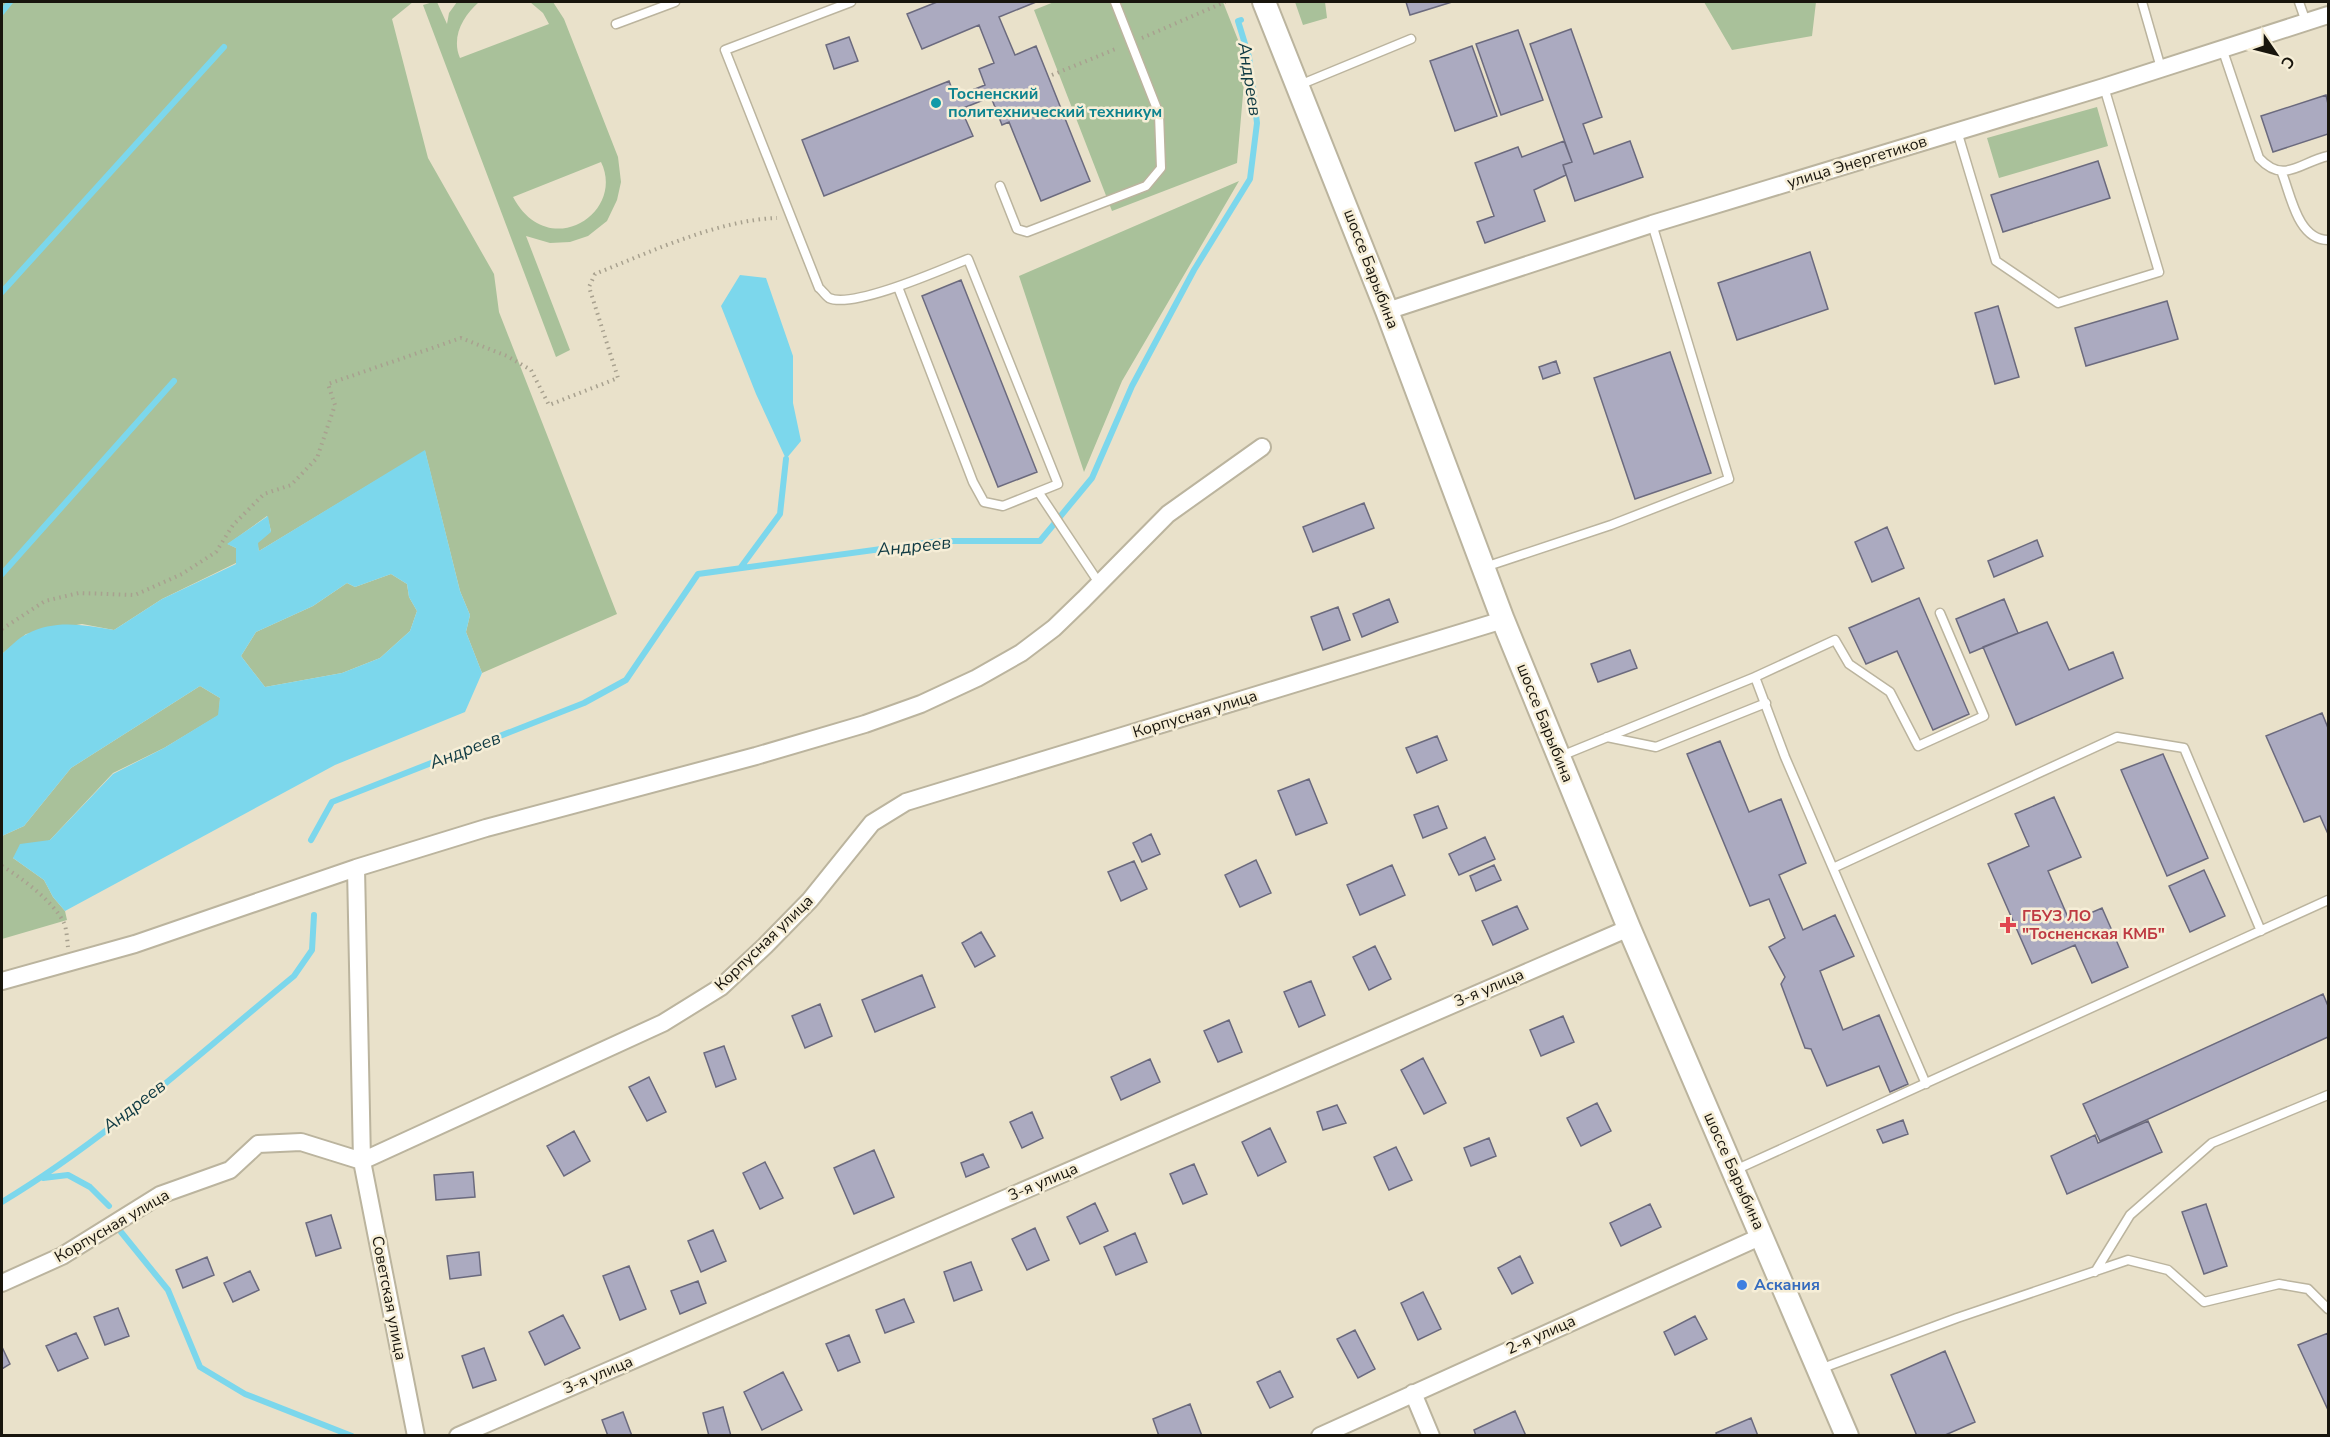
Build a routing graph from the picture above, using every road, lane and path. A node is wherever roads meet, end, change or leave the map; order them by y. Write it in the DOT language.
graph roads {
  1 [pos="675,2"];
  2 [pos="851,2"];
  3 [pos="1115,2"];
  4 [pos="1264,2"];
  5 [pos="2142,2"];
  6 [pos="2299,2"];
  7 [pos="2328,15"];
  8 [pos="2306,22"];
  9 [pos="616,24"];
  10 [pos="1411,39"];
  11 [pos="2222,48"];
  12 [pos="2161,68"];
  13 [pos="1297,86"];
  14 [pos="2104,87"];
  15 [pos="1957,131"];
  16 [pos="2328,156"];
  17 [pos="2282,173"];
  18 [pos="1000,186"];
  19 [pos="791,218"];
  20 [pos="1652,224"];
  21 [pos="2328,240"];
  22 [pos="898,287"];
  23 [pos="1387,311"];
  24 [pos="1262,447"];
  25 [pos="1039,492"];
  26 [pos="1485,567"];
  27 [pos="1099,584"];
  28 [pos="1940,613"];
  29 [pos="1503,620"];
  30 [pos="2,629"];
  31 [pos="1755,677"];
  32 [pos="1766,703"];
  33 [pos="1606,737"];
  34 [pos="1559,757"];
  35 [pos="2,866"];
  36 [pos="1833,867"];
  37 [pos="356,868"];
  38 [pos="2328,900"];
  39 [pos="1629,928"];
  40 [pos="2261,931"];
  41 [pos="70,962"];
  42 [pos="2,981"];
  43 [pos="1926,1083"];
  44 [pos="2328,1095"];
  45 [pos="362,1161"];
  46 [pos="1733,1171"];
  47 [pos="1762,1236"];
  48 [pos="2095,1272"];
  49 [pos="2,1283"];
  50 [pos="2328,1309"];
  51 [pos="1817,1370"];
  52 [pos="1413,1393"];
  53 [pos="416,1436"];
  54 [pos="458,1436"];
  55 [pos="1320,1436"];
  56 [pos="1431,1436"];
  57 [pos="1847,1436"];
  1 -- 9 [label="lane"];
  2 -- 19 [label="lane"];
  3 -- 18 [label="lane"];
  4 -- 13 [label="main road, шоссе Барыбина"];
  5 -- 12 [label="lane"];
  6 -- 8 [label="lane"];
  7 -- 8 [label="street, улица Энергетиков"];
  8 -- 11 [label="street, улица Энергетиков"];
  10 -- 13 [label="lane"];
  11 -- 12 [label="street, улица Энергетиков"];
  11 -- 17 [label="lane"];
  12 -- 14 [label="street, улица Энергетиков"];
  13 -- 23 [label="main road, шоссе Барыбина"];
  14 -- 15 [label="street, улица Энергетиков"];
  14 -- 15 [label="lane"];
  15 -- 20 [label="street, улица Энергетиков"];
  16 -- 17 [label="lane"];
  17 -- 21 [label="lane"];
  19 -- 22 [label="lane"];
  19 -- 30 [label="path"];
  20 -- 23 [label="street, улица Энергетиков"];
  20 -- 26 [label="lane"];
  22 -- 25 [label="lane"];
  22 -- 25 [label="lane"];
  23 -- 26 [label="main road, шоссе Барыбина"];
  24 -- 27 [label="street"];
  25 -- 27 [label="lane"];
  26 -- 29 [label="main road, шоссе Барыбина"];
  27 -- 37 [label="street"];
  28 -- 31 [label="lane"];
  29 -- 34 [label="main road, шоссе Барыбина"];
  29 -- 45 [label="street, Корпусная улица"];
  31 -- 32 [label="lane"];
  31 -- 33 [label="lane"];
  32 -- 33 [label="lane"];
  32 -- 36 [label="lane"];
  33 -- 34 [label="lane"];
  34 -- 39 [label="main road, шоссе Барыбина"];
  35 -- 41 [label="path"];
  36 -- 40 [label="lane"];
  36 -- 43 [label="lane"];
  37 -- 41 [label="street"];
  37 -- 45 [label="street, Советская улица"];
  38 -- 40 [label="lane"];
  39 -- 46 [label="main road, шоссе Барыбина"];
  39 -- 54 [label="street, 3-я улица"];
  40 -- 43 [label="lane"];
  41 -- 42 [label="street"];
  43 -- 46 [label="lane"];
  44 -- 48 [label="lane"];
  45 -- 49 [label="street, Корпусная улица"];
  45 -- 53 [label="street, Советская улица"];
  46 -- 47 [label="main road, шоссе Барыбина"];
  47 -- 51 [label="main road, шоссе Барыбина"];
  47 -- 52 [label="street, 2-я улица"];
  48 -- 50 [label="lane"];
  48 -- 51 [label="lane"];
  51 -- 57 [label="main road, шоссе Барыбина"];
  52 -- 55 [label="street, 2-я улица"];
  52 -- 56 [label="street"];
}
